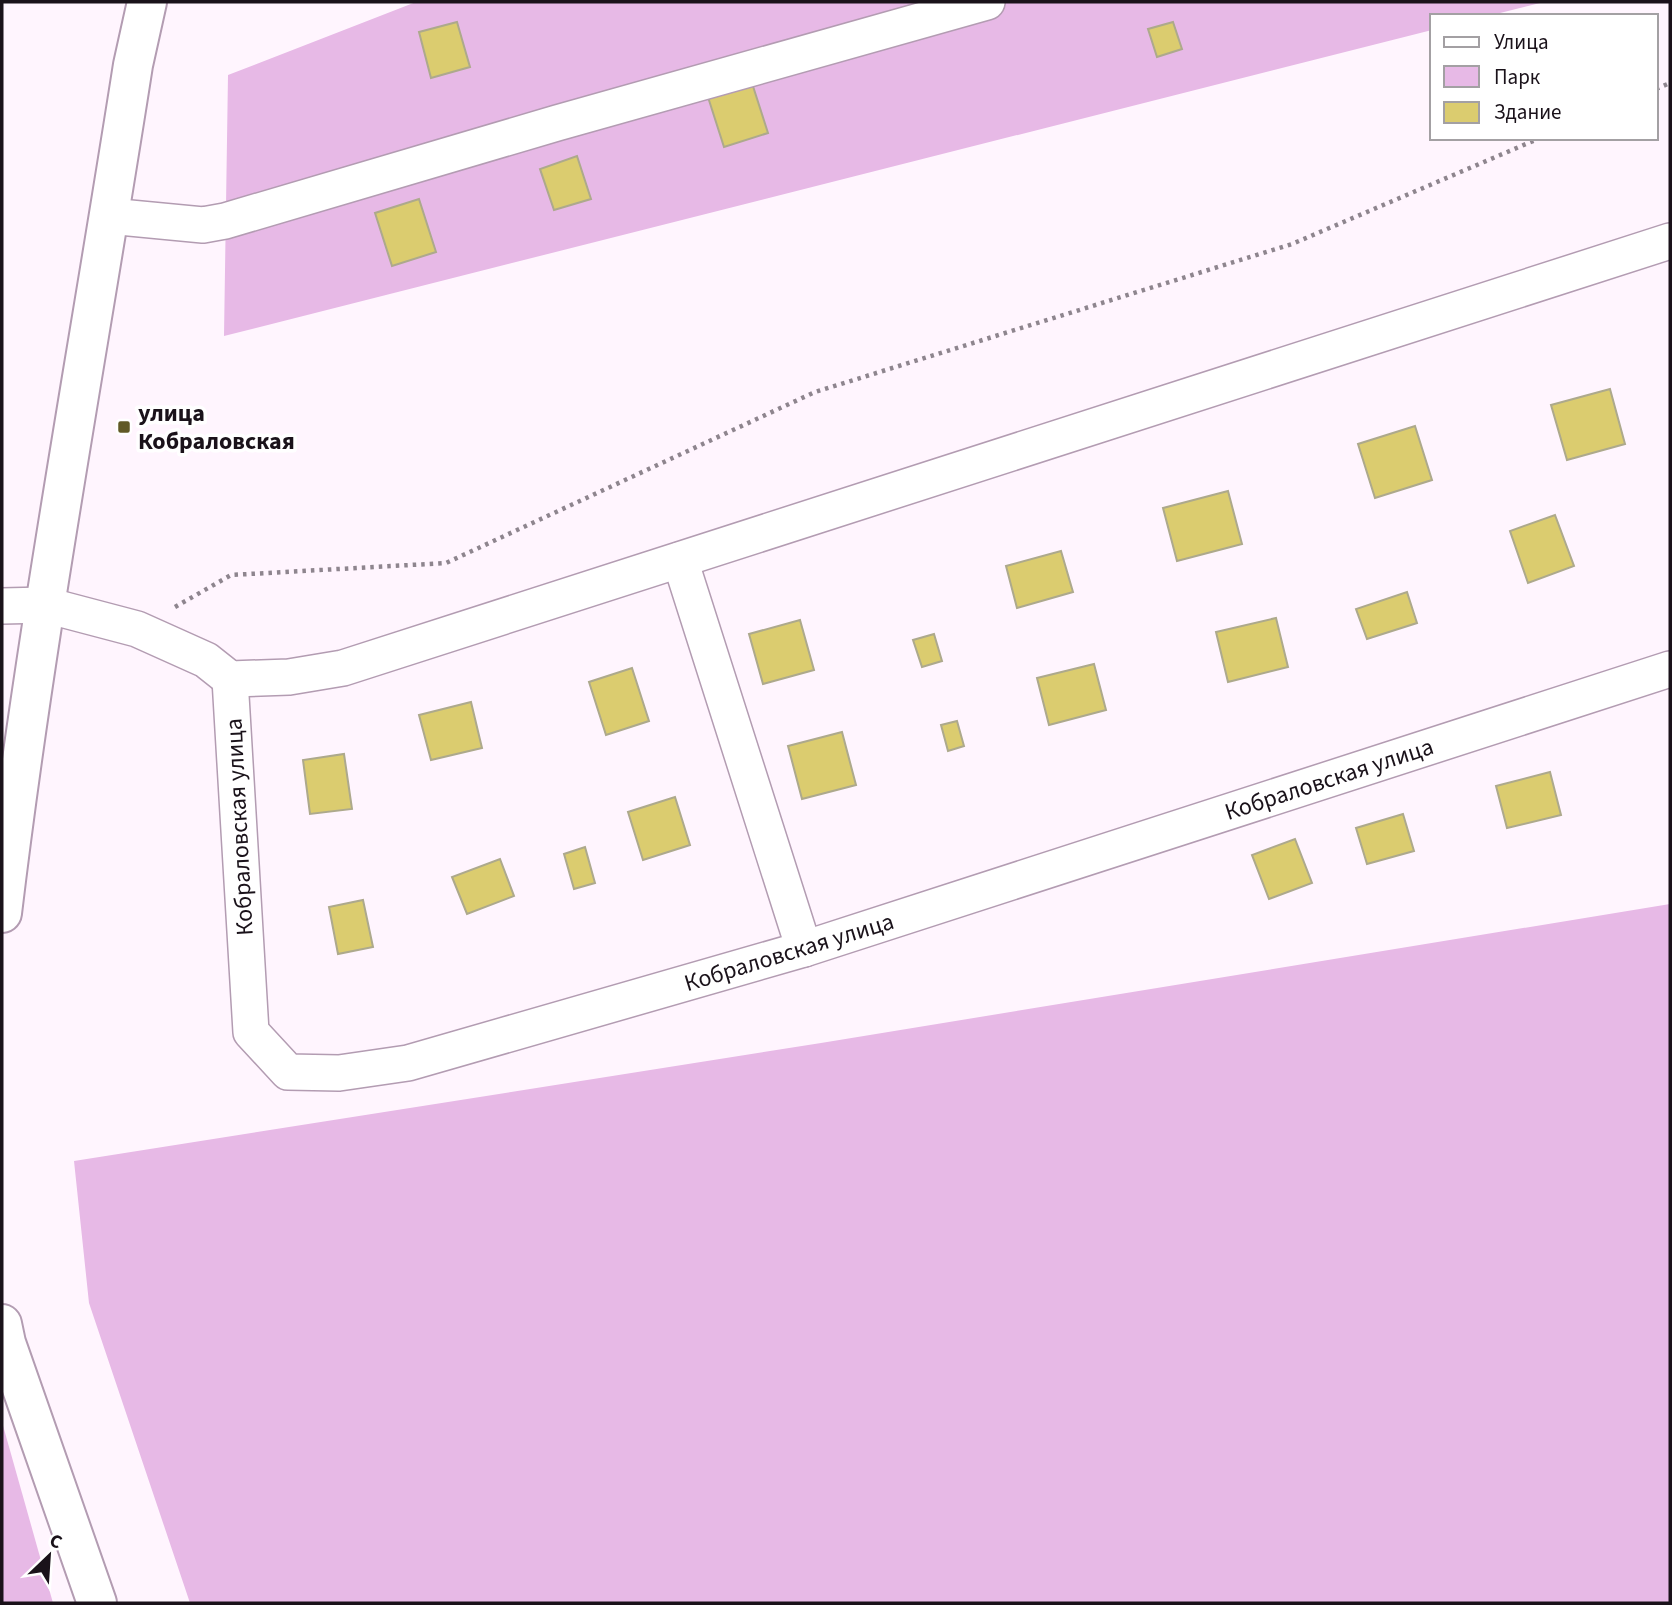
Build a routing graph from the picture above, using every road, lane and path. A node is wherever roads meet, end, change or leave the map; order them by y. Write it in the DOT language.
graph roads {
  1 [pos="147,2"];
  2 [pos="987,2"];
  3 [pos="1535,140"];
  4 [pos="109,216"];
  5 [pos="1670,241"];
  6 [pos="680,559"];
  7 [pos="46,605"];
  8 [pos="2,606"];
  9 [pos="137,629"];
  10 [pos="1670,669"];
  11 [pos="230,679"];
  12 [pos="2,913"];
  13 [pos="804,949"];
  14 [pos="2,1324"];
  15 [pos="97,1603"];
  1 -- 4 [label="street"];
  2 -- 4 [label="street"];
  3 -- 9 [label="path"];
  4 -- 7 [label="street"];
  5 -- 6 [label="street"];
  6 -- 11 [label="street"];
  6 -- 13 [label="street"];
  7 -- 8 [label="street"];
  7 -- 9 [label="street"];
  7 -- 12 [label="street"];
  9 -- 11 [label="street"];
  10 -- 13 [label="street, Кобраловская улица"];
  11 -- 13 [label="street, Кобраловская улица"];
  14 -- 15 [label="street"];
}
